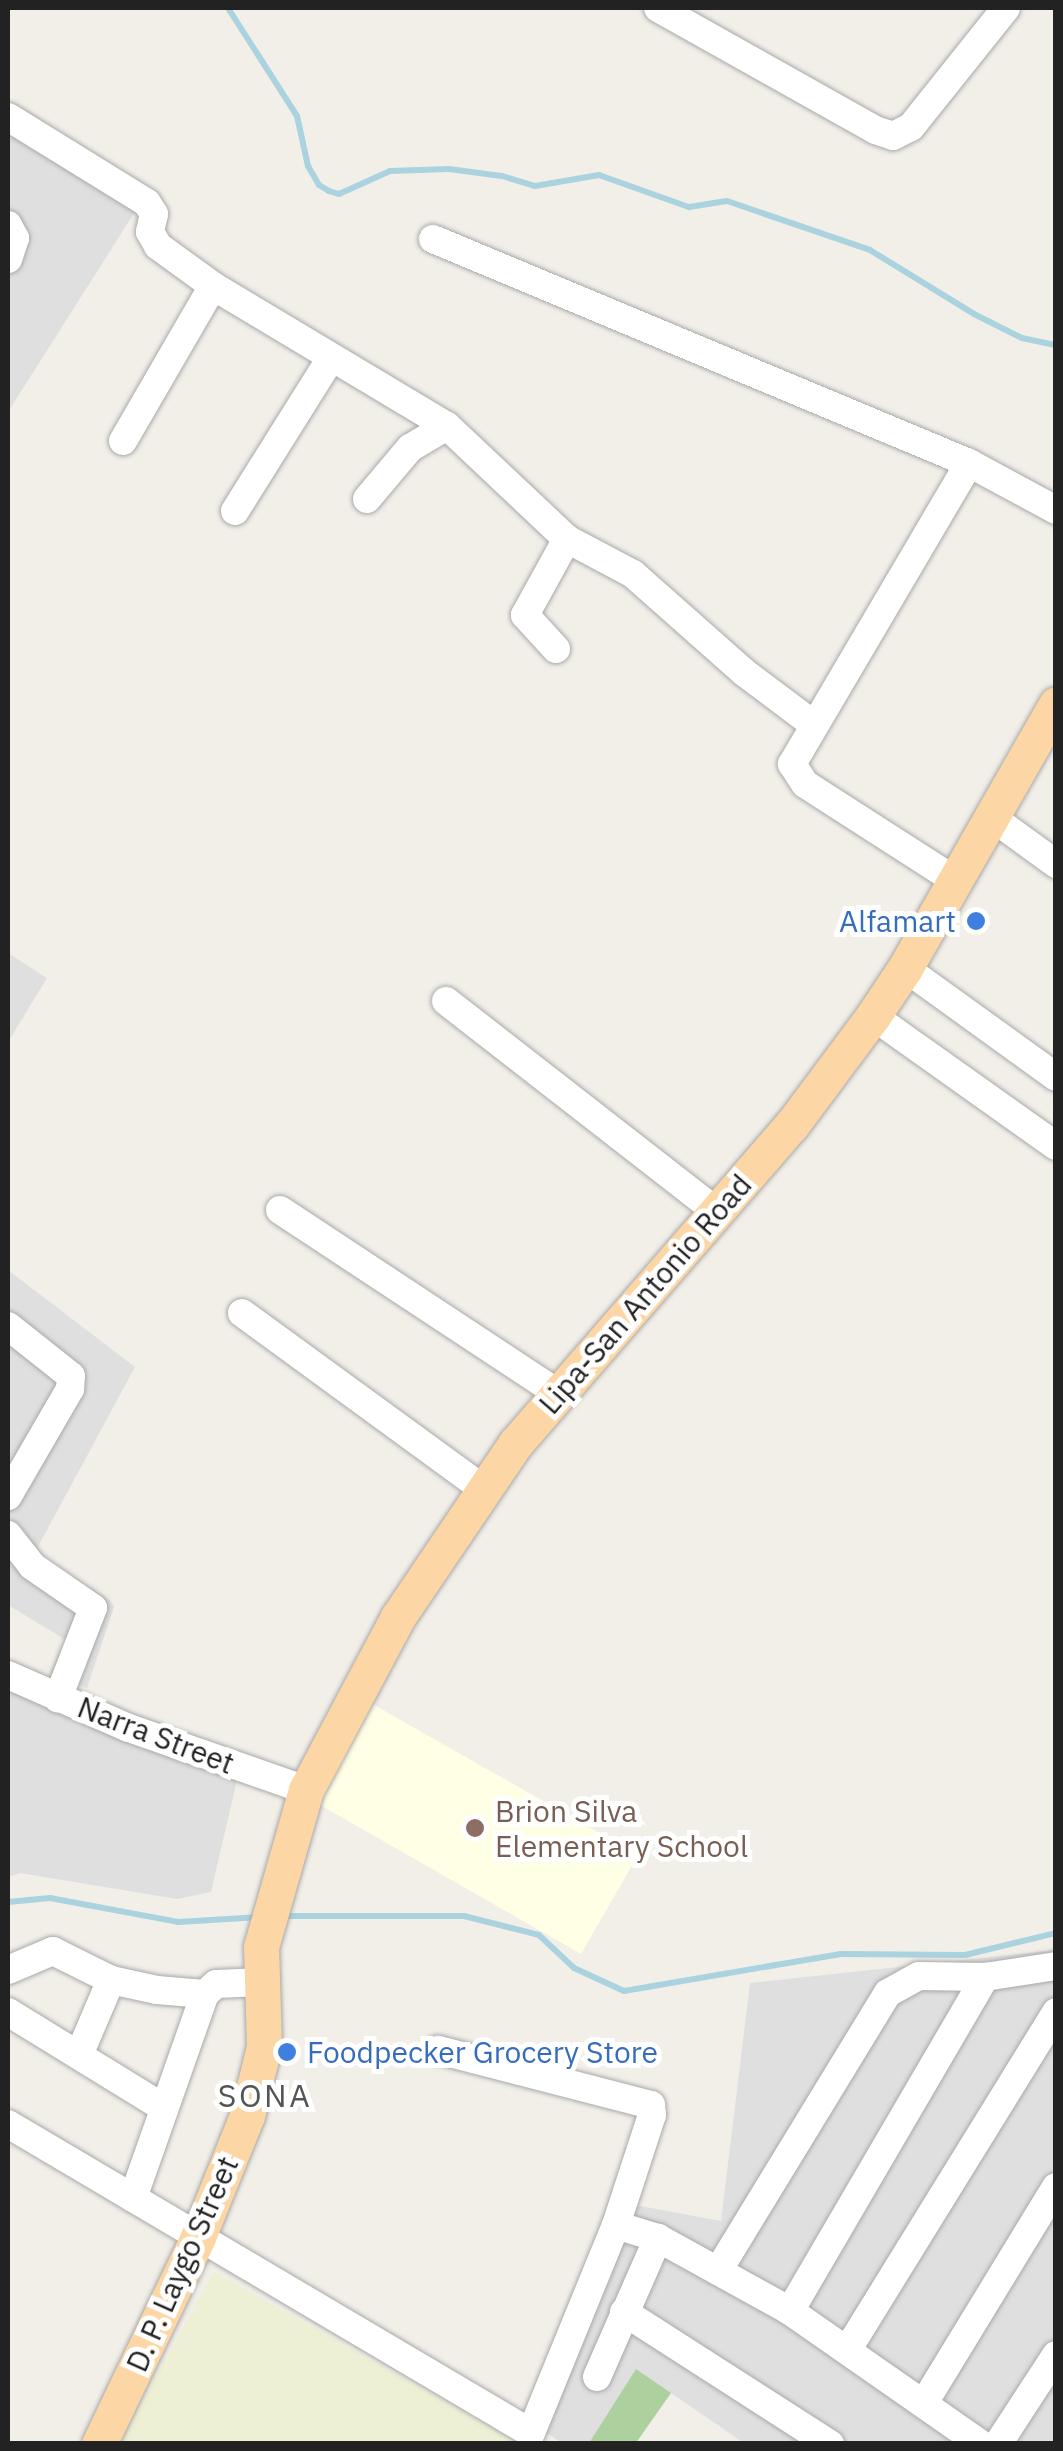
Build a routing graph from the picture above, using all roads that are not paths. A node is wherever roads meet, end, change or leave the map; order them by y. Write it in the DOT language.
graph roads {
  1 [pos="658,8"];
  2 [pos="1006,8"];
  3 [pos="8,117"];
  4 [pos="8,225"];
  5 [pos="433,239"];
  6 [pos="8,259"];
  7 [pos="213,286"];
  8 [pos="331,358"];
  9 [pos="448,426"];
  10 [pos="123,442"];
  11 [pos="969,463"];
  12 [pos="367,500"];
  13 [pos="1056,510"];
  14 [pos="235,511"];
  15 [pos="567,539"];
  16 [pos="556,649"];
  17 [pos="1056,704"];
  18 [pos="813,724"];
  19 [pos="990,816"];
  20 [pos="1056,864"];
  21 [pos="956,881"];
  22 [pos="906,968"];
  23 [pos="446,1001"];
  24 [pos="873,1016"];
  25 [pos="1056,1076"];
  26 [pos="1056,1146"];
  27 [pos="280,1210"];
  28 [pos="716,1212"];
  29 [pos="242,1314"];
  30 [pos="8,1326"];
  31 [pos="559,1394"];
  32 [pos="483,1490"];
  33 [pos="8,1496"];
  34 [pos="8,1535"];
  35 [pos="8,1675"];
  36 [pos="58,1698"];
  37 [pos="306,1790"];
  38 [pos="272,1904"];
  39 [pos="1056,1966"];
  40 [pos="8,1970"];
  41 [pos="985,1977"];
  42 [pos="111,1980"];
  43 [pos="262,1982"];
  44 [pos="205,1994"];
  45 [pos="8,2012"];
  46 [pos="1056,2012"];
  47 [pos="438,2050"];
  48 [pos="79,2054"];
  49 [pos="164,2108"];
  50 [pos="8,2124"];
  51 [pos="1055,2190"];
  52 [pos="133,2198"];
  53 [pos="616,2225"];
  54 [pos="198,2238"];
  55 [pos="658,2238"];
  56 [pos="718,2271"];
  57 [pos="790,2310"];
  58 [pos="624,2312"];
  59 [pos="848,2349"];
  60 [pos="1056,2355"];
  61 [pos="597,2377"];
  62 [pos="924,2403"];
  63 [pos="98,2444"];
  64 [pos="830,2444"];
  65 [pos="981,2444"];
  66 [pos="998,2444"];
  1 -- 2 [label="street"];
  3 -- 7 [label="street"];
  4 -- 6 [label="street"];
  5 -- 11 [label="street"];
  7 -- 8 [label="street"];
  7 -- 10 [label="street"];
  8 -- 9 [label="street"];
  8 -- 14 [label="street"];
  9 -- 12 [label="street"];
  9 -- 15 [label="street"];
  11 -- 13 [label="street"];
  11 -- 18 [label="street"];
  15 -- 16 [label="street"];
  15 -- 18 [label="street"];
  17 -- 19 [label="main road, Lipa-San Antonio Road"];
  18 -- 21 [label="street"];
  19 -- 20 [label="street"];
  19 -- 21 [label="main road, Lipa-San Antonio Road"];
  21 -- 22 [label="main road, Lipa-San Antonio Road"];
  22 -- 24 [label="main road, Lipa-San Antonio Road"];
  22 -- 25 [label="street"];
  23 -- 28 [label="street"];
  24 -- 26 [label="street"];
  24 -- 28 [label="main road, Lipa-San Antonio Road"];
  27 -- 31 [label="street"];
  28 -- 31 [label="main road, Lipa-San Antonio Road"];
  29 -- 32 [label="street"];
  30 -- 33 [label="street"];
  31 -- 32 [label="main road, Lipa-San Antonio Road"];
  32 -- 37 [label="main road, Lipa-San Antonio Road"];
  34 -- 36 [label="street"];
  35 -- 36 [label="street, Narra Street"];
  36 -- 37 [label="street, Narra Street"];
  37 -- 38 [label="main road, Lipa-San Antonio Road"];
  38 -- 43 [label="main road, D. P. Laygo Street"];
  39 -- 41 [label="street"];
  40 -- 42 [label="street"];
  41 -- 56 [label="street"];
  41 -- 57 [label="street"];
  42 -- 44 [label="street"];
  42 -- 48 [label="street"];
  43 -- 44 [label="street"];
  43 -- 54 [label="main road, D. P. Laygo Street"];
  44 -- 49 [label="street"];
  45 -- 48 [label="street"];
  46 -- 59 [label="street"];
  47 -- 53 [label="street"];
  48 -- 49 [label="street"];
  49 -- 52 [label="street"];
  50 -- 52 [label="street"];
  51 -- 62 [label="street"];
  52 -- 54 [label="street"];
  53 -- 54 [label="street"];
  53 -- 55 [label="street"];
  54 -- 63 [label="main road, D. P. Laygo Street"];
  55 -- 56 [label="street"];
  55 -- 58 [label="street"];
  56 -- 57 [label="street"];
  57 -- 59 [label="street"];
  58 -- 61 [label="street"];
  58 -- 64 [label="street"];
  59 -- 62 [label="street"];
  60 -- 66 [label="street"];
  62 -- 65 [label="street"];
}
